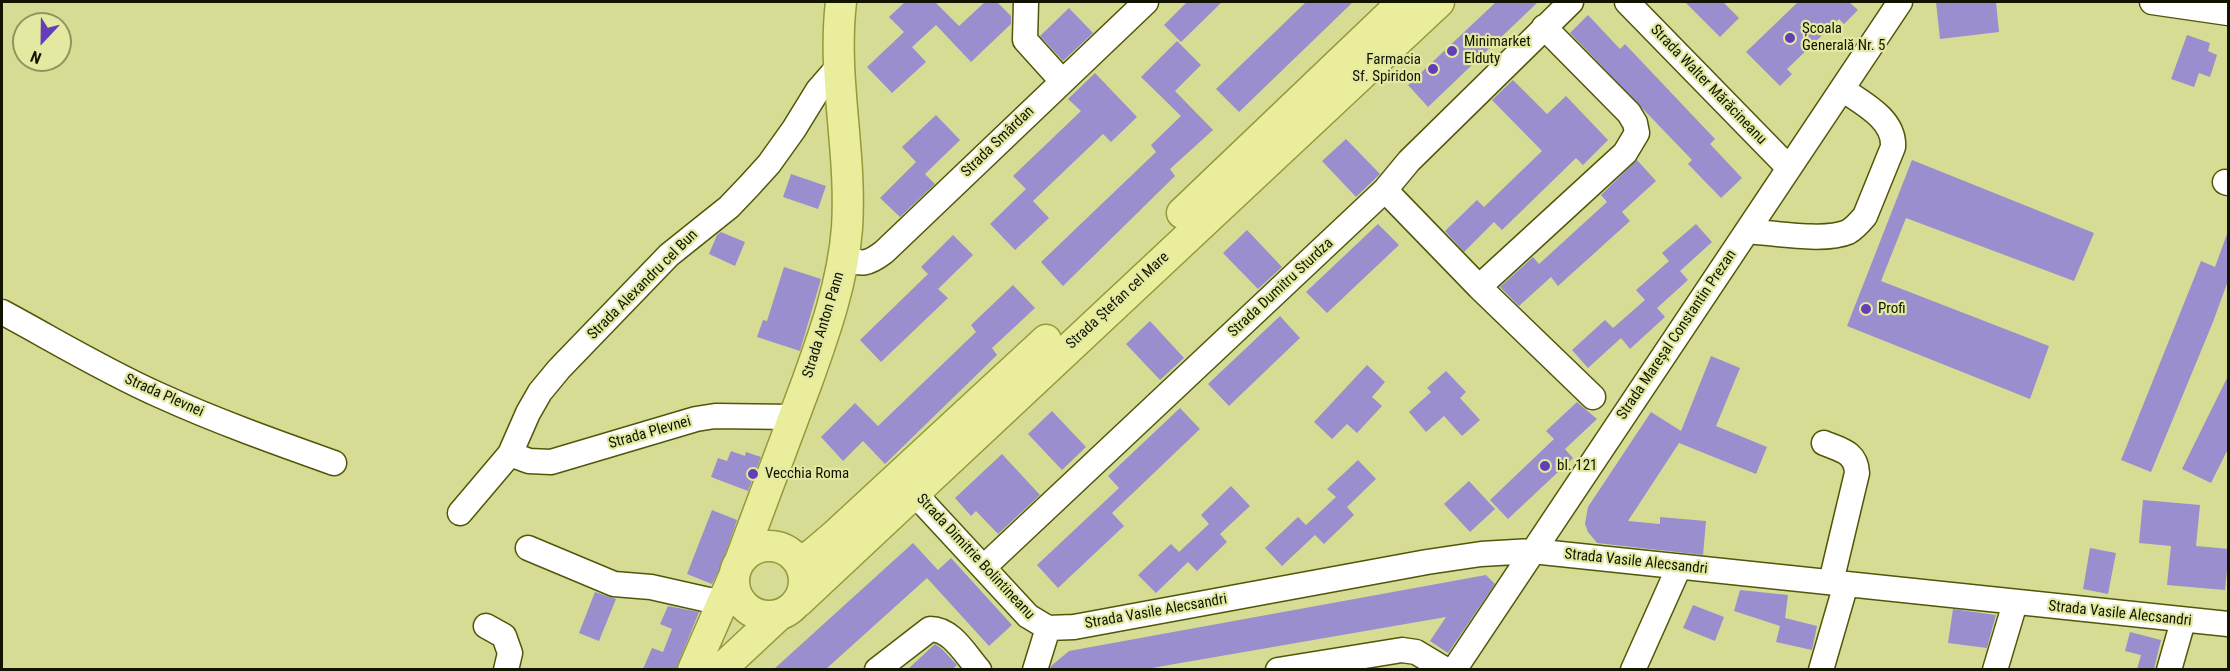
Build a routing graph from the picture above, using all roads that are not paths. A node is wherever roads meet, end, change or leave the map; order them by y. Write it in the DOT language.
graph roads {
  1 [pos="841,2"];
  2 [pos="1026,2"];
  3 [pos="1146,2"];
  4 [pos="1403,2"];
  5 [pos="1439,2"];
  6 [pos="1571,2"];
  7 [pos="1627,2"];
  8 [pos="1900,2"];
  9 [pos="2152,2"];
  10 [pos="2229,13"];
  11 [pos="1544,27"];
  12 [pos="838,67"];
  13 [pos="1062,81"];
  14 [pos="1842,89"];
  15 [pos="1789,168"];
  16 [pos="1385,190"];
  17 [pos="1747,231"];
  18 [pos="843,259"];
  19 [pos="1479,287"];
  20 [pos="2,312"];
  21 [pos="1593,397"];
  22 [pos="794,417"];
  23 [pos="1824,443"];
  24 [pos="510,453"];
  25 [pos="334,463"];
  26 [pos="907,485"];
  27 [pos="764,498"];
  28 [pos="460,513"];
  29 [pos="772,546"];
  30 [pos="528,548"];
  31 [pos="1532,551"];
  32 [pos="799,563"];
  33 [pos="984,567"];
  34 [pos="1679,567"];
  35 [pos="737,568"];
  36 [pos="1839,583"];
  37 [pos="722,603"];
  38 [pos="2015,603"];
  39 [pos="788,608"];
  40 [pos="2183,621"];
  41 [pos="2229,624"];
  42 [pos="486,626"];
  43 [pos="1048,628"];
  44 [pos="506,669"];
  45 [pos="693,669"];
  46 [pos="720,669"];
  47 [pos="877,669"];
  48 [pos="979,669"];
  49 [pos="1035,669"];
  50 [pos="1278,669"];
  51 [pos="1446,669"];
  52 [pos="1454,669"];
  53 [pos="1634,669"];
  54 [pos="1821,669"];
  55 [pos="1995,669"];
  56 [pos="2169,669"];
  1 -- 12 [label="main road, Strada Anton Pann"];
  2 -- 13 [label="street"];
  3 -- 13 [label="street, Strada Smârdan"];
  4 -- 26 [label="main road, Strada Ștefan cel Mare"];
  5 -- 26 [label="main road, Strada Ștefan cel Mare"];
  6 -- 11 [label="street, Strada Dumitru Sturdza"];
  7 -- 15 [label="street, Strada Walter Mărăcineanu"];
  8 -- 14 [label="street, Strada Mareșal Constantin Prezan"];
  9 -- 10 [label="street"];
  11 -- 16 [label="street, Strada Dumitru Sturdza"];
  11 -- 19 [label="street"];
  12 -- 18 [label="main road, Strada Anton Pann"];
  12 -- 24 [label="street, Strada Alexandru cel Bun"];
  13 -- 18 [label="street, Strada Smârdan"];
  14 -- 15 [label="street, Strada Mareșal Constantin Prezan"];
  14 -- 17 [label="street"];
  15 -- 17 [label="street, Strada Mareșal Constantin Prezan"];
  16 -- 19 [label="street"];
  16 -- 33 [label="street, Strada Dumitru Sturdza"];
  17 -- 31 [label="street, Strada Mareșal Constantin Prezan"];
  18 -- 22 [label="main road, Strada Anton Pann"];
  19 -- 21 [label="street"];
  20 -- 25 [label="street, Strada Plevnei"];
  22 -- 24 [label="street, Strada Plevnei"];
  22 -- 27 [label="main road, Strada Anton Pann"];
  23 -- 36 [label="street"];
  24 -- 28 [label="street, Strada Alexandru cel Bun"];
  26 -- 32 [label="main road, Strada Ștefan cel Mare"];
  26 -- 33 [label="street, Strada Dimitrie Bolintineanu"];
  26 -- 39 [label="main road, Strada Ștefan cel Mare"];
  27 -- 29 [label="main road, Strada Anton Pann"];
  27 -- 35 [label="main road, Strada Anton Pann"];
  29 -- 32 [label="main road"];
  29 -- 35 [label="main road"];
  30 -- 37 [label="street"];
  31 -- 34 [label="street, Strada Vasile Alecsandri"];
  31 -- 43 [label="street, Strada Vasile Alecsandri"];
  31 -- 52 [label="street, Strada Mareșal Constantin Prezan"];
  32 -- 39 [label="main road"];
  33 -- 43 [label="street, Strada Dimitrie Bolintineanu"];
  34 -- 36 [label="street, Strada Vasile Alecsandri"];
  34 -- 53 [label="street"];
  35 -- 37 [label="main road"];
  35 -- 39 [label="main road"];
  36 -- 38 [label="street, Strada Vasile Alecsandri"];
  36 -- 54 [label="street"];
  37 -- 45 [label="main road"];
  38 -- 40 [label="street, Strada Vasile Alecsandri"];
  38 -- 55 [label="street"];
  39 -- 46 [label="main road, Strada Ștefan cel Mare"];
  40 -- 41 [label="street, Strada Vasile Alecsandri"];
  40 -- 56 [label="street"];
  42 -- 44 [label="street"];
  43 -- 49 [label="street, Strada Dimitrie Bolintineanu"];
  47 -- 48 [label="street"];
  50 -- 51 [label="street"];
}
